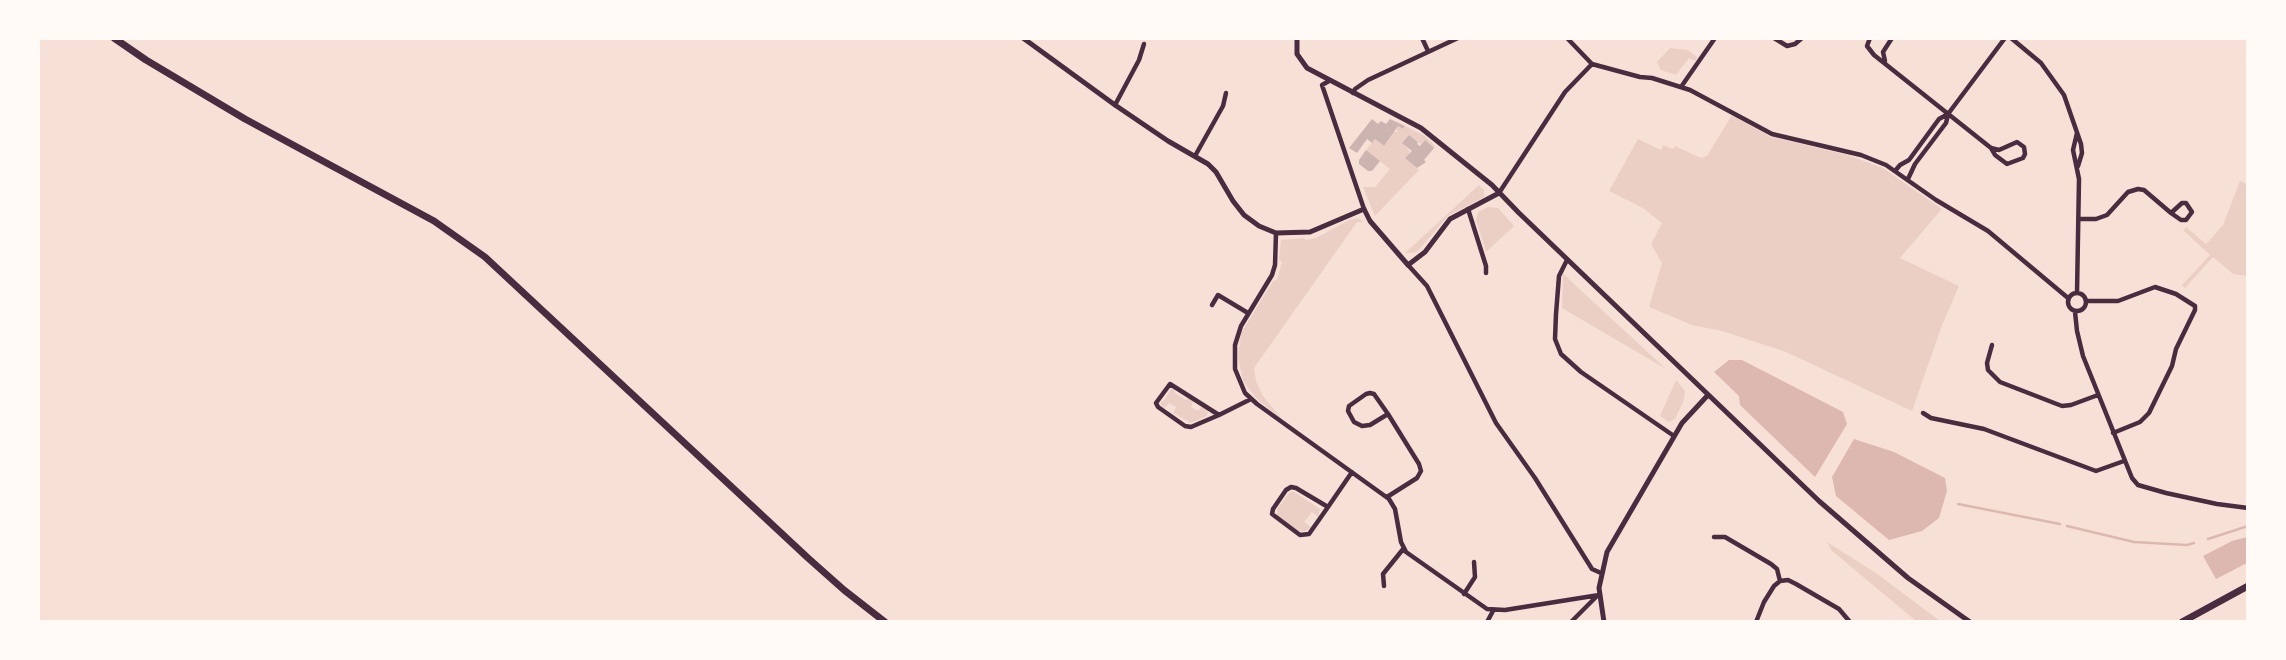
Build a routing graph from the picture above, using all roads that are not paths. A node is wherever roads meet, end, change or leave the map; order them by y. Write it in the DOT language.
graph roads {
  1 [pos="114,38"];
  2 [pos="1023,38"];
  3 [pos="1297,38"];
  4 [pos="1422,38"];
  5 [pos="1458,38"];
  6 [pos="1567,38"];
  7 [pos="1715,38"];
  8 [pos="1774,38"];
  9 [pos="1802,38"];
  10 [pos="1870,38"];
  11 [pos="1892,38"];
  12 [pos="2005,38"];
  13 [pos="2011,38"];
  14 [pos="1144,44"];
  15 [pos="1428,51"];
  16 [pos="1885,62"];
  17 [pos="1592,64"];
  18 [pos="1329,81"];
  19 [pos="1681,87"];
  20 [pos="1226,93"];
  21 [pos="1353,93"];
  22 [pos="1115,105"];
  23 [pos="1948,114"];
  24 [pos="1991,148"];
  25 [pos="1195,156"];
  26 [pos="1895,171"];
  27 [pos="1908,179"];
  28 [pos="1499,193"];
  29 [pos="1364,209"];
  30 [pos="1468,209"];
  31 [pos="2171,213"];
  32 [pos="2079,219"];
  33 [pos="1276,233"];
  34 [pos="1567,260"];
  35 [pos="1408,265"];
  36 [pos="1486,273"];
  37 [pos="2077,293"];
  38 [pos="2068,298"];
  39 [pos="2086,301"];
  40 [pos="1212,305"];
  41 [pos="2075,312"];
  42 [pos="1248,313"];
  43 [pos="1992,345"];
  44 [pos="1709,395"];
  45 [pos="2098,395"];
  46 [pos="1251,399"];
  47 [pos="1923,413"];
  48 [pos="1388,414"];
  49 [pos="1219,415"];
  50 [pos="2113,433"];
  51 [pos="1674,436"];
  52 [pos="2124,461"];
  53 [pos="1352,472"];
  54 [pos="1387,497"];
  55 [pos="1328,508"];
  56 [pos="2248,508"];
  57 [pos="1714,537"];
  58 [pos="1404,548"];
  59 [pos="1474,562"];
  60 [pos="1601,573"];
  61 [pos="1780,581"];
  62 [pos="1384,586"];
  63 [pos="2248,586"];
  64 [pos="1464,594"];
  65 [pos="1599,595"];
  66 [pos="1493,611"];
  67 [pos="885,621"];
  68 [pos="1487,621"];
  69 [pos="1571,621"];
  70 [pos="1604,621"];
  71 [pos="1756,621"];
  72 [pos="1850,621"];
  73 [pos="1970,621"];
  74 [pos="2182,621"];
  1 -- 67 [label="main road"];
  2 -- 22 [label="street"];
  3 -- 18 [label="street"];
  4 -- 15 [label="street"];
  5 -- 15 [label="street"];
  6 -- 17 [label="street"];
  7 -- 19 [label="street"];
  8 -- 9 [label="street"];
  10 -- 16 [label="street"];
  11 -- 16 [label="street"];
  12 -- 23 [label="street"];
  13 -- 32 [label="street"];
  14 -- 22 [label="street"];
  15 -- 21 [label="street"];
  16 -- 23 [label="street"];
  17 -- 19 [label="street"];
  17 -- 28 [label="street"];
  18 -- 21 [label="street"];
  18 -- 29 [label="street"];
  19 -- 26 [label="street"];
  20 -- 25 [label="street"];
  21 -- 28 [label="street"];
  22 -- 25 [label="street"];
  23 -- 24 [label="street"];
  23 -- 26 [label="street"];
  23 -- 27 [label="street"];
  24 -- 24 [label="street"];
  25 -- 33 [label="street"];
  26 -- 27 [label="street"];
  27 -- 38 [label="street"];
  28 -- 30 [label="street"];
  28 -- 34 [label="street"];
  29 -- 33 [label="street"];
  29 -- 35 [label="street"];
  30 -- 35 [label="street"];
  30 -- 36 [label="street"];
  31 -- 31 [label="street"];
  31 -- 32 [label="street"];
  32 -- 37 [label="street"];
  33 -- 42 [label="street"];
  34 -- 44 [label="street"];
  34 -- 51 [label="street"];
  35 -- 60 [label="street"];
  37 -- 38 [label="street"];
  37 -- 39 [label="street"];
  38 -- 41 [label="street"];
  39 -- 41 [label="street"];
  39 -- 50 [label="street"];
  40 -- 42 [label="street"];
  41 -- 45 [label="street"];
  42 -- 46 [label="street"];
  43 -- 45 [label="street"];
  44 -- 51 [label="street"];
  44 -- 73 [label="street"];
  45 -- 50 [label="street"];
  46 -- 49 [label="street"];
  46 -- 53 [label="street"];
  47 -- 52 [label="street"];
  48 -- 48 [label="street"];
  48 -- 54 [label="street"];
  49 -- 49 [label="street"];
  50 -- 52 [label="street"];
  51 -- 60 [label="street"];
  52 -- 56 [label="street"];
  53 -- 54 [label="street"];
  53 -- 55 [label="street"];
  54 -- 58 [label="street"];
  55 -- 55 [label="street"];
  57 -- 61 [label="street"];
  58 -- 62 [label="street"];
  58 -- 64 [label="street"];
  59 -- 64 [label="street"];
  60 -- 65 [label="street"];
  61 -- 71 [label="street"];
  61 -- 72 [label="street"];
  63 -- 74 [label="main road"];
  64 -- 66 [label="street"];
  65 -- 66 [label="street"];
  65 -- 69 [label="street"];
  65 -- 70 [label="street"];
  66 -- 68 [label="street"];
}
